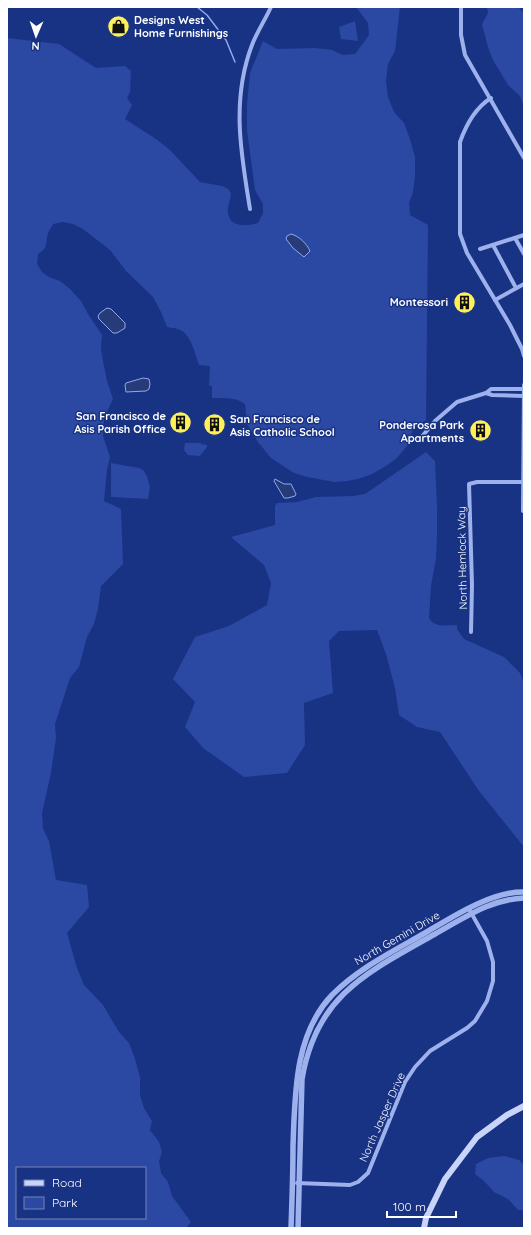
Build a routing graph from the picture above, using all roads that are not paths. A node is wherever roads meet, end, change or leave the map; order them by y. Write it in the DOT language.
graph roads {
  1 [pos="271,7"];
  2 [pos="461,7"];
  3 [pos="490,98"];
  4 [pos="524,158"];
  5 [pos="250,210"];
  6 [pos="524,235"];
  7 [pos="515,238"];
  8 [pos="493,245"];
  9 [pos="480,249"];
  10 [pos="524,254"];
  11 [pos="524,284"];
  12 [pos="516,288"];
  13 [pos="495,300"];
  14 [pos="524,356"];
  15 [pos="524,385"];
  16 [pos="524,389"];
  17 [pos="486,393"];
  18 [pos="524,396"];
  19 [pos="419,440"];
  20 [pos="524,482"];
  21 [pos="523,511"];
  22 [pos="471,632"];
  23 [pos="524,892"];
  24 [pos="524,898"];
  25 [pos="470,911"];
  26 [pos="524,1106"];
  27 [pos="295,1183"];
  28 [pos="291,1228"];
  29 [pos="298,1228"];
  30 [pos="424,1228"];
  1 -- 5 [label="street"];
  2 -- 3 [label="street"];
  3 -- 4 [label="street"];
  3 -- 13 [label="street"];
  6 -- 7 [label="street"];
  7 -- 8 [label="street"];
  7 -- 10 [label="street"];
  8 -- 9 [label="street"];
  8 -- 12 [label="street"];
  11 -- 12 [label="street"];
  12 -- 13 [label="street"];
  13 -- 14 [label="street"];
  15 -- 16 [label="street"];
  16 -- 17 [label="street"];
  16 -- 18 [label="street"];
  17 -- 18 [label="street"];
  17 -- 19 [label="street"];
  18 -- 20 [label="street"];
  20 -- 21 [label="street"];
  20 -- 22 [label="street, North Hemlock Way"];
  23 -- 25 [label="street, North Gemini Drive"];
  24 -- 25 [label="street, North Gemini Drive"];
  25 -- 27 [label="street, North Gemini Drive"];
  25 -- 27 [label="street, North Jasper Drive"];
  26 -- 30 [label="main road"];
  27 -- 28 [label="street, North Gemini Drive"];
  27 -- 29 [label="street, North Gemini Drive"];
}
